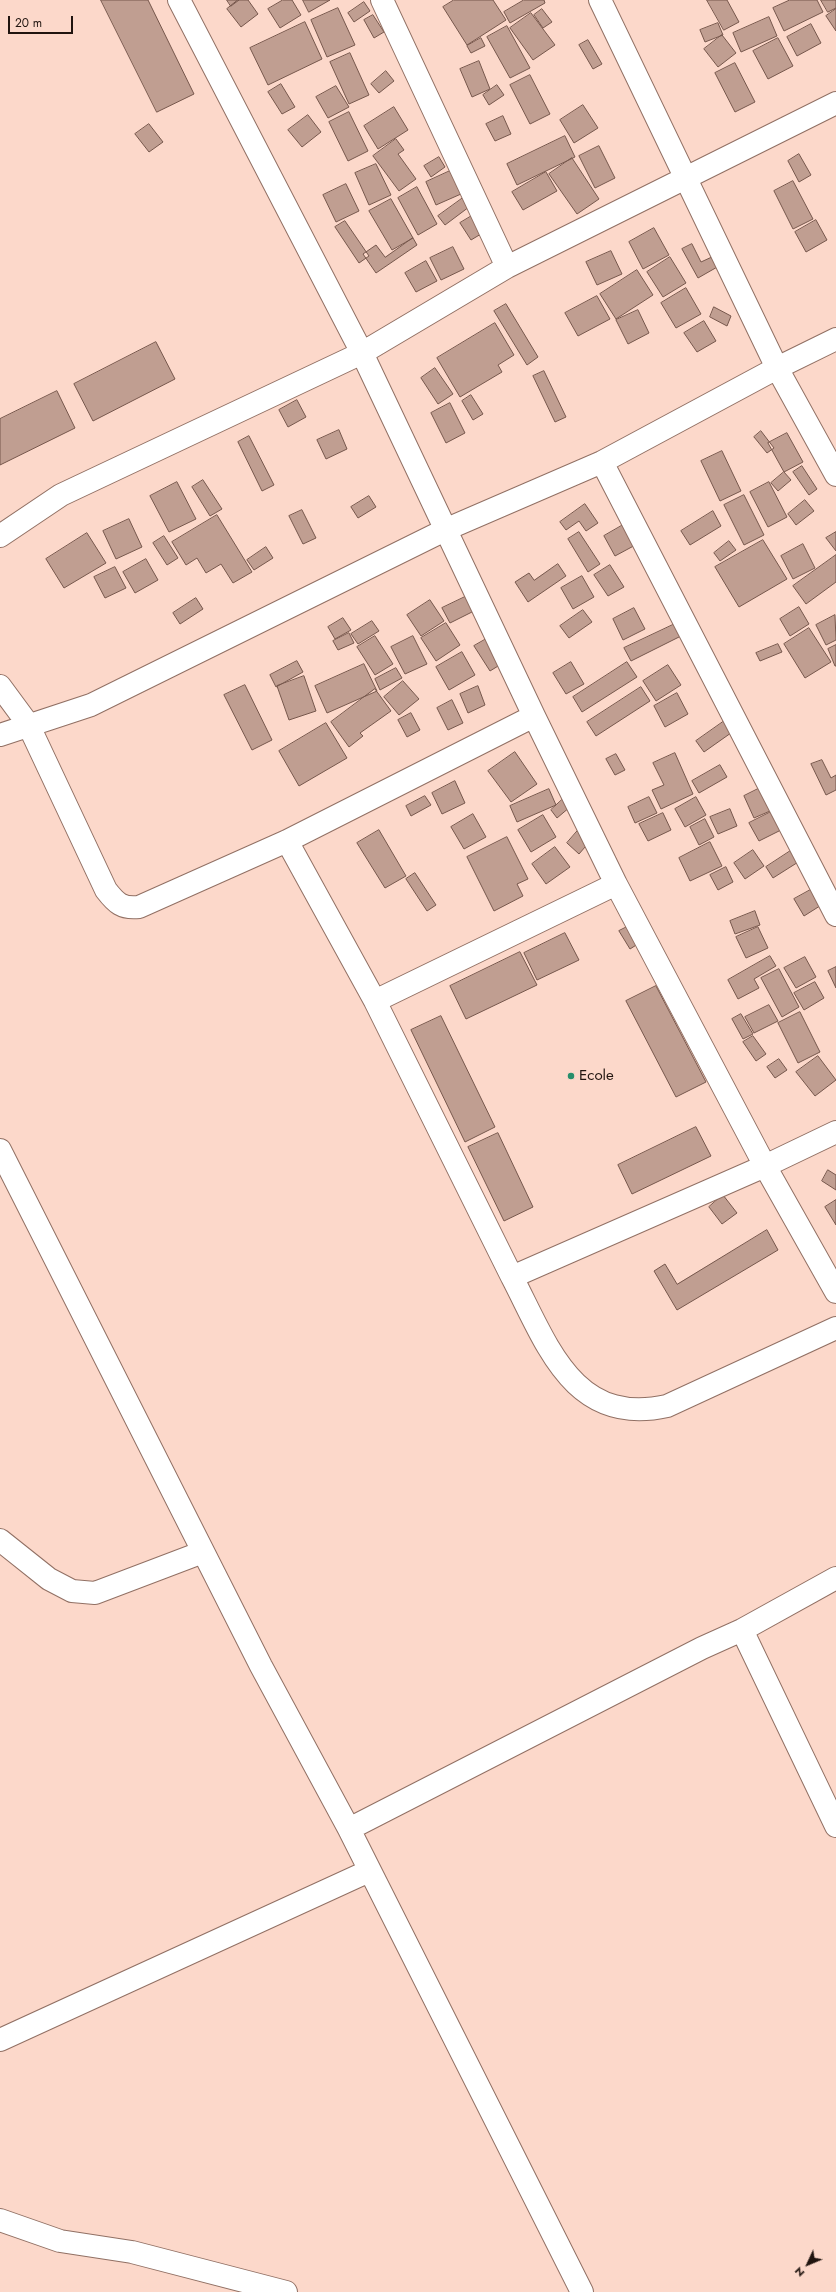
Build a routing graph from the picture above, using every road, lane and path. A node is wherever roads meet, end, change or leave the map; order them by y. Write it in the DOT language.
graph roads {
  1 [pos="179,0"];
  2 [pos="382,0"];
  3 [pos="607,2"];
  4 [pos="836,103"];
  5 [pos="686,177"];
  6 [pos="507,267"];
  7 [pos="836,339"];
  8 [pos="362,353"];
  9 [pos="777,368"];
  10 [pos="602,462"];
  11 [pos="836,475"];
  12 [pos="446,529"];
  13 [pos="0,536"];
  14 [pos="0,686"];
  15 [pos="534,716"];
  16 [pos="28,724"];
  17 [pos="0,735"];
  18 [pos="287,841"];
  19 [pos="616,884"];
  20 [pos="836,915"];
  21 [pos="374,1001"];
  22 [pos="836,1132"];
  23 [pos="0,1150"];
  24 [pos="766,1166"];
  25 [pos="512,1277"];
  26 [pos="836,1292"];
  27 [pos="836,1328"];
  28 [pos="0,1540"];
  29 [pos="203,1552"];
  30 [pos="836,1578"];
  31 [pos="742,1630"];
  32 [pos="836,1826"];
  33 [pos="349,1828"];
  34 [pos="369,1871"];
  35 [pos="0,2040"];
  36 [pos="0,2220"];
  37 [pos="286,2292"];
  38 [pos="582,2292"];
  1 -- 8 [label="street"];
  2 -- 6 [label="street"];
  3 -- 5 [label="street"];
  4 -- 5 [label="street"];
  5 -- 6 [label="street"];
  5 -- 9 [label="street"];
  6 -- 8 [label="street"];
  7 -- 9 [label="street"];
  8 -- 12 [label="street"];
  8 -- 13 [label="street"];
  9 -- 10 [label="street"];
  9 -- 11 [label="street"];
  10 -- 12 [label="street"];
  10 -- 20 [label="street"];
  12 -- 15 [label="street"];
  12 -- 16 [label="street"];
  14 -- 16 [label="street"];
  15 -- 18 [label="street"];
  15 -- 19 [label="street"];
  16 -- 17 [label="street"];
  16 -- 18 [label="street"];
  18 -- 21 [label="street"];
  19 -- 21 [label="street"];
  19 -- 24 [label="street"];
  21 -- 25 [label="street"];
  22 -- 24 [label="street"];
  23 -- 29 [label="street"];
  24 -- 25 [label="street"];
  24 -- 26 [label="street"];
  25 -- 27 [label="street"];
  28 -- 29 [label="street"];
  29 -- 33 [label="street"];
  30 -- 31 [label="street"];
  31 -- 32 [label="street"];
  31 -- 33 [label="street"];
  33 -- 34 [label="street"];
  34 -- 35 [label="street"];
  34 -- 38 [label="street"];
  36 -- 37 [label="street"];
}
